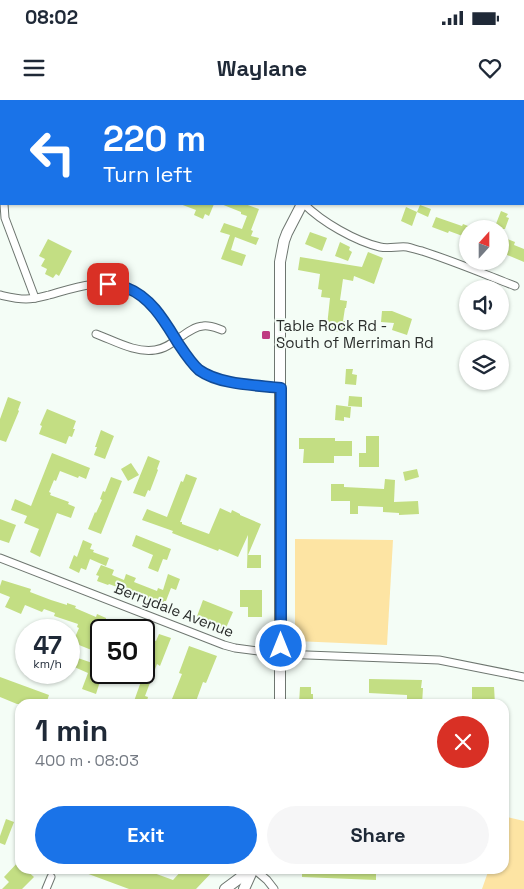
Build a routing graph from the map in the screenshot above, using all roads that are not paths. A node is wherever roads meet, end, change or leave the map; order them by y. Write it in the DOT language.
graph roads {
  1 [pos="4,205"];
  2 [pos="302,205"];
  3 [pos="304,205"];
  4 [pos="515,286"];
  5 [pos="0,295"];
  6 [pos="35,298"];
  7 [pos="222,330"];
  8 [pos="96,334"];
  9 [pos="177,340"];
  10 [pos="281,388"];
  11 [pos="0,558"];
  12 [pos="281,654"];
  13 [pos="524,677"];
  14 [pos="280,699"];
  15 [pos="246,874"];
  16 [pos="251,874"];
  17 [pos="259,874"];
  18 [pos="51,877"];
  19 [pos="46,889"];
  20 [pos="225,889"];
  21 [pos="244,889"];
  22 [pos="274,889"];
  1 -- 6 [label="street"];
  2 -- 10 [label="main road"];
  3 -- 4 [label="street"];
  5 -- 6 [label="street"];
  6 -- 9 [label="street"];
  7 -- 9 [label="street"];
  8 -- 9 [label="street"];
  9 -- 10 [label="street"];
  10 -- 12 [label="main road"];
  11 -- 12 [label="street, Berrydale Avenue"];
  12 -- 13 [label="street, Berrydale Avenue"];
  12 -- 14 [label="main road"];
  15 -- 20 [label="main road"];
  16 -- 21 [label="main road"];
  17 -- 22 [label="street"];
  18 -- 19 [label="street"];
}
